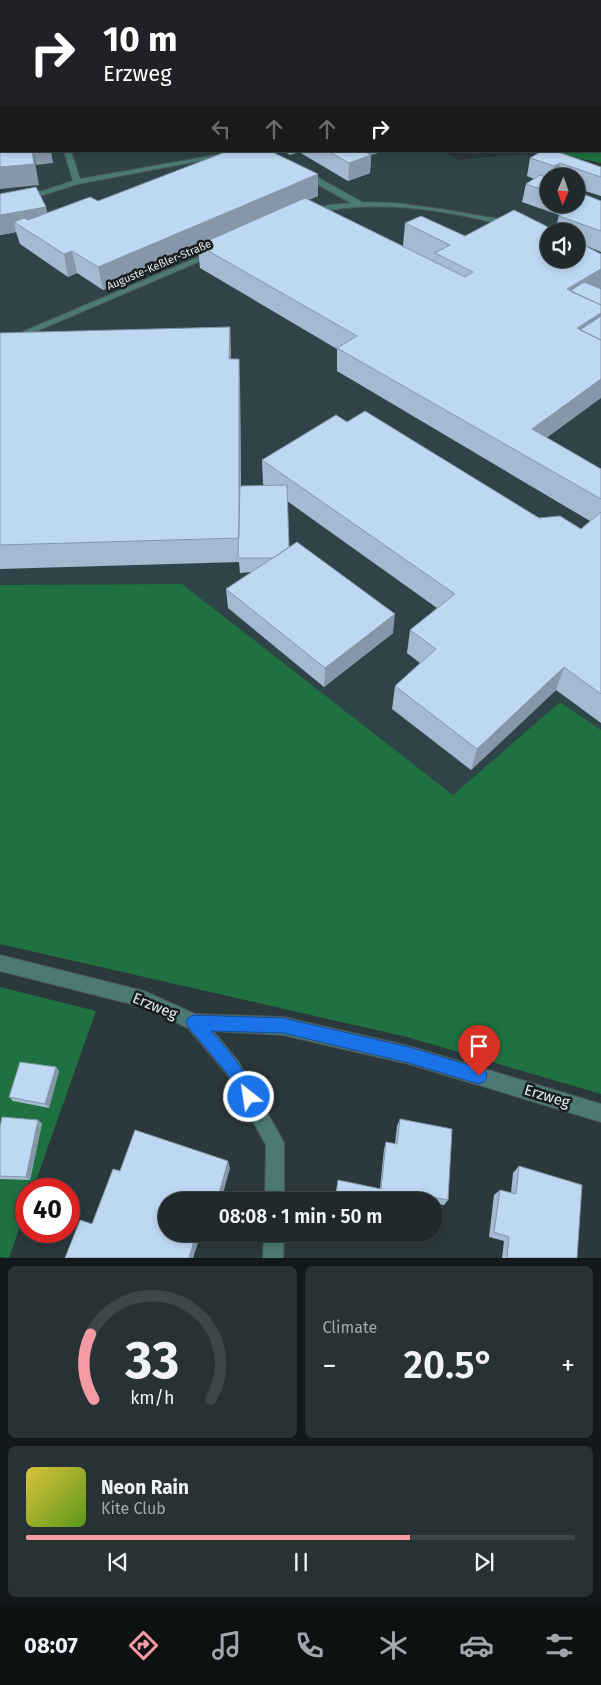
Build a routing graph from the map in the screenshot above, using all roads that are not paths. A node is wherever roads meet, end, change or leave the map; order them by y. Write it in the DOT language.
graph roads {
  1 [pos="67,152"];
  2 [pos="207,152"];
  3 [pos="232,155"];
  4 [pos="224,156"];
  5 [pos="300,171"];
  6 [pos="77,182"];
  7 [pos="0,198"];
  8 [pos="359,204"];
  9 [pos="306,214"];
  10 [pos="514,227"];
  11 [pos="224,250"];
  12 [pos="11,338"];
  13 [pos="0,963"];
  14 [pos="194,1022"];
  15 [pos="601,1113"];
  16 [pos="274,1192"];
  17 [pos="274,1242"];
  18 [pos="273,1258"];
  1 -- 6 [label="street"];
  2 -- 4 [label="street"];
  3 -- 4 [label="street"];
  4 -- 6 [label="street"];
  5 -- 8 [label="street"];
  6 -- 7 [label="street"];
  8 -- 9 [label="street"];
  8 -- 10 [label="street"];
  11 -- 12 [label="street, Auguste-Keßler-Straße"];
  13 -- 14 [label="street, Erzweg"];
  14 -- 15 [label="street, Erzweg"];
  14 -- 16 [label="street"];
  17 -- 18 [label="street"];
}
